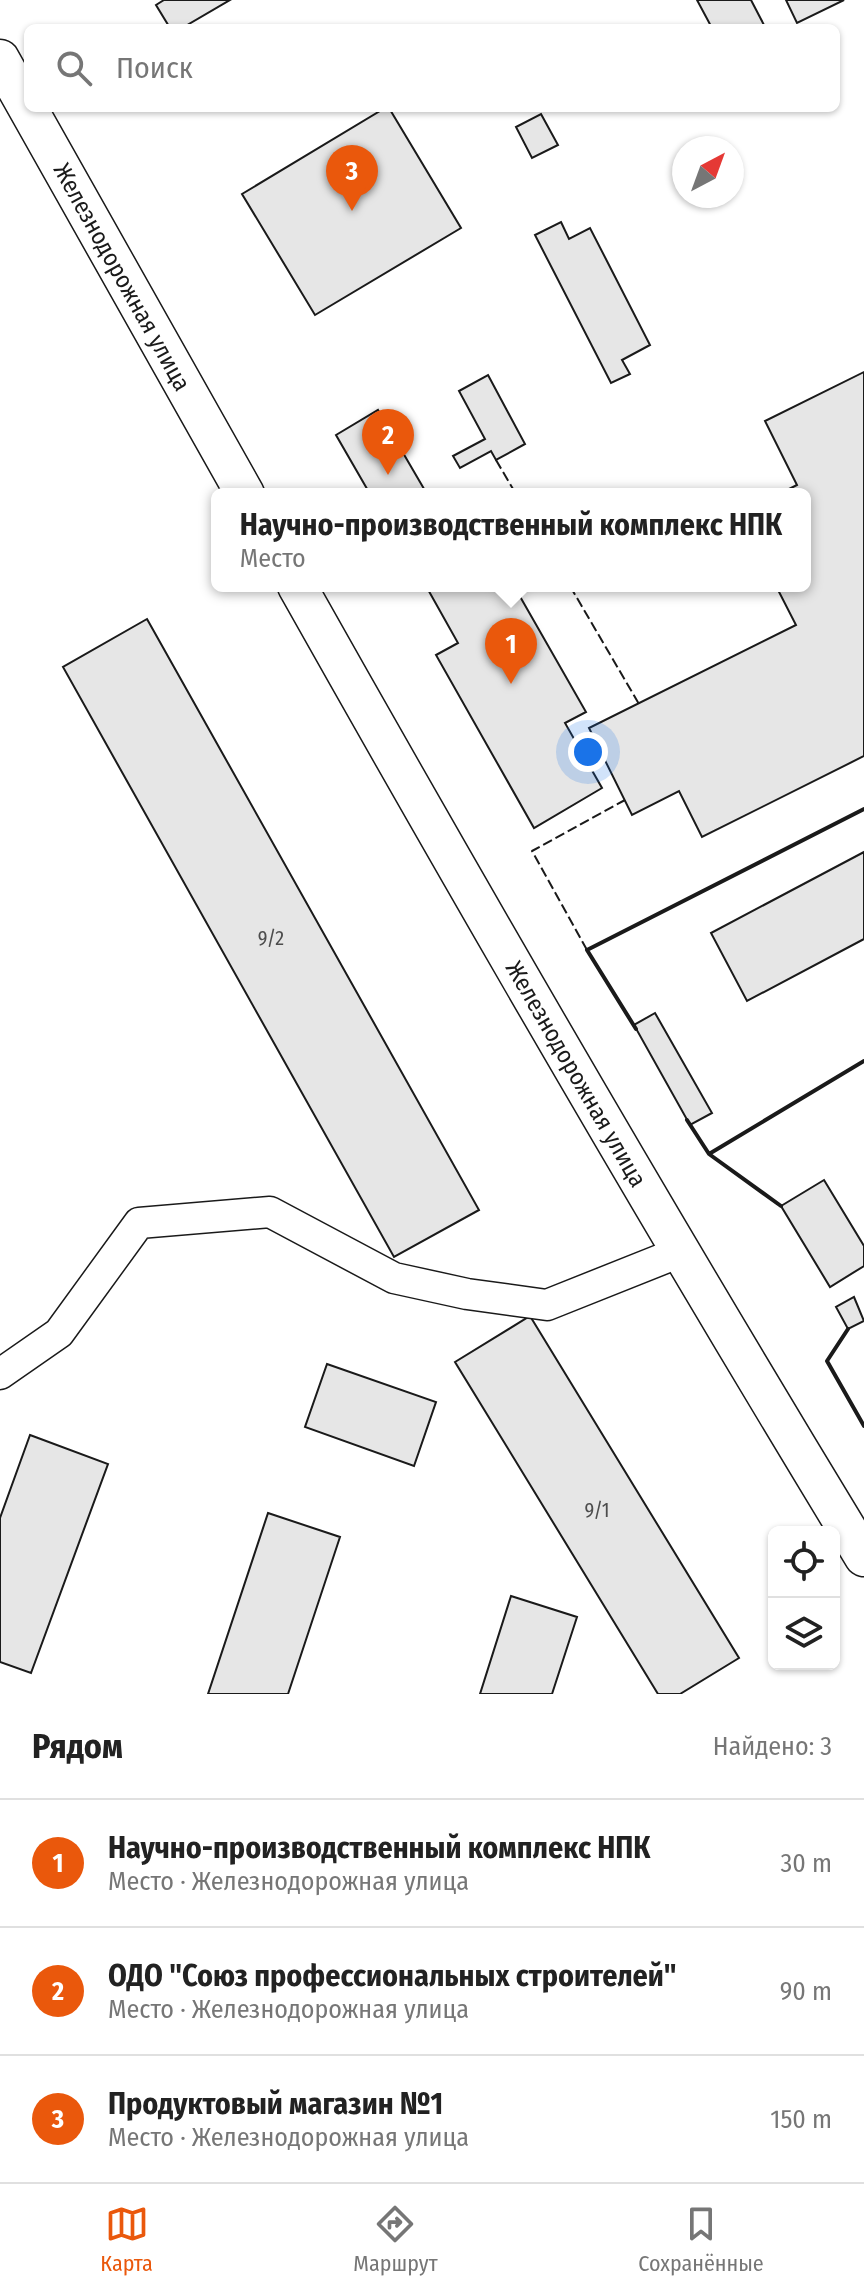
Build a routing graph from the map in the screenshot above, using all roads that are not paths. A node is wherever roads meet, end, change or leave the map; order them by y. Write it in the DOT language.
graph roads {
  1 [pos="0,59"];
  2 [pos="24,102"];
  3 [pos="30,112"];
  4 [pos="242,488"];
  5 [pos="300,592"];
  6 [pos="680,1252"];
  7 [pos="0,1374"];
  8 [pos="864,1557"];
  1 -- 2 [label="main road, Железнодорожная улица"];
  3 -- 4 [label="main road, Железнодорожная улица"];
  5 -- 6 [label="main road, Железнодорожная улица"];
  6 -- 7 [label="lane"];
  6 -- 8 [label="main road, Железнодорожная улица"];
}
